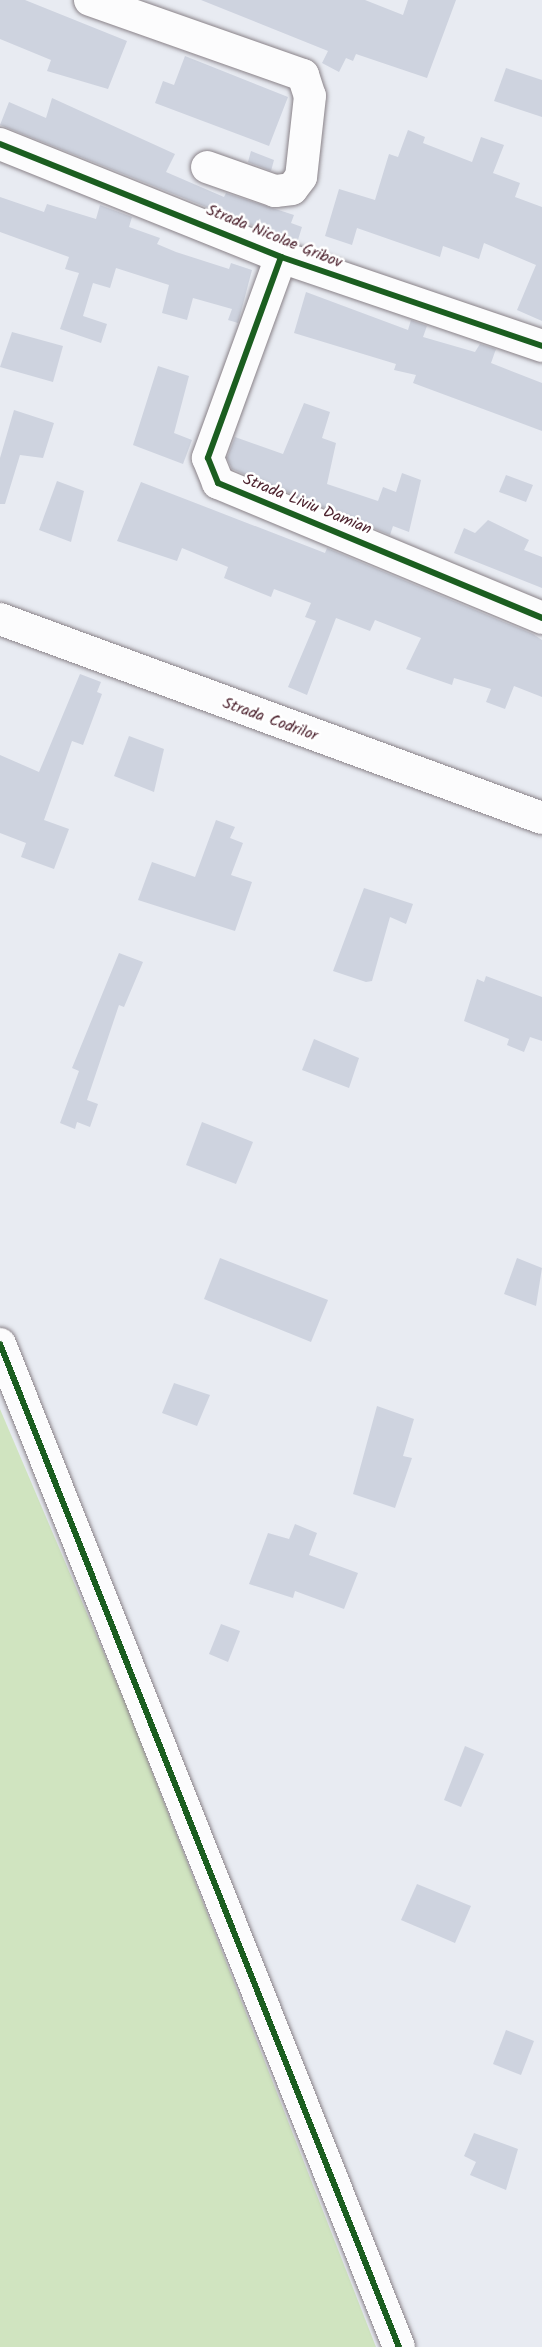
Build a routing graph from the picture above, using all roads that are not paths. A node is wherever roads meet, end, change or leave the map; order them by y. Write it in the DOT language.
graph roads {
  1 [pos="90,0"];
  2 [pos="0,144"];
  3 [pos="207,167"];
  4 [pos="281,257"];
  5 [pos="542,346"];
  6 [pos="542,618"];
  7 [pos="0,619"];
  8 [pos="542,818"];
  9 [pos="0,1344"];
  10 [pos="399,2347"];
  1 -- 3 [label="street"];
  2 -- 4 [label="street, Strada Nicolae Gribov"];
  4 -- 5 [label="street, Strada Nicolae Gribov"];
  4 -- 6 [label="street, Strada Liviu Damian"];
  7 -- 8 [label="street, Strada Codrilor"];
  9 -- 10 [label="street"];
}
